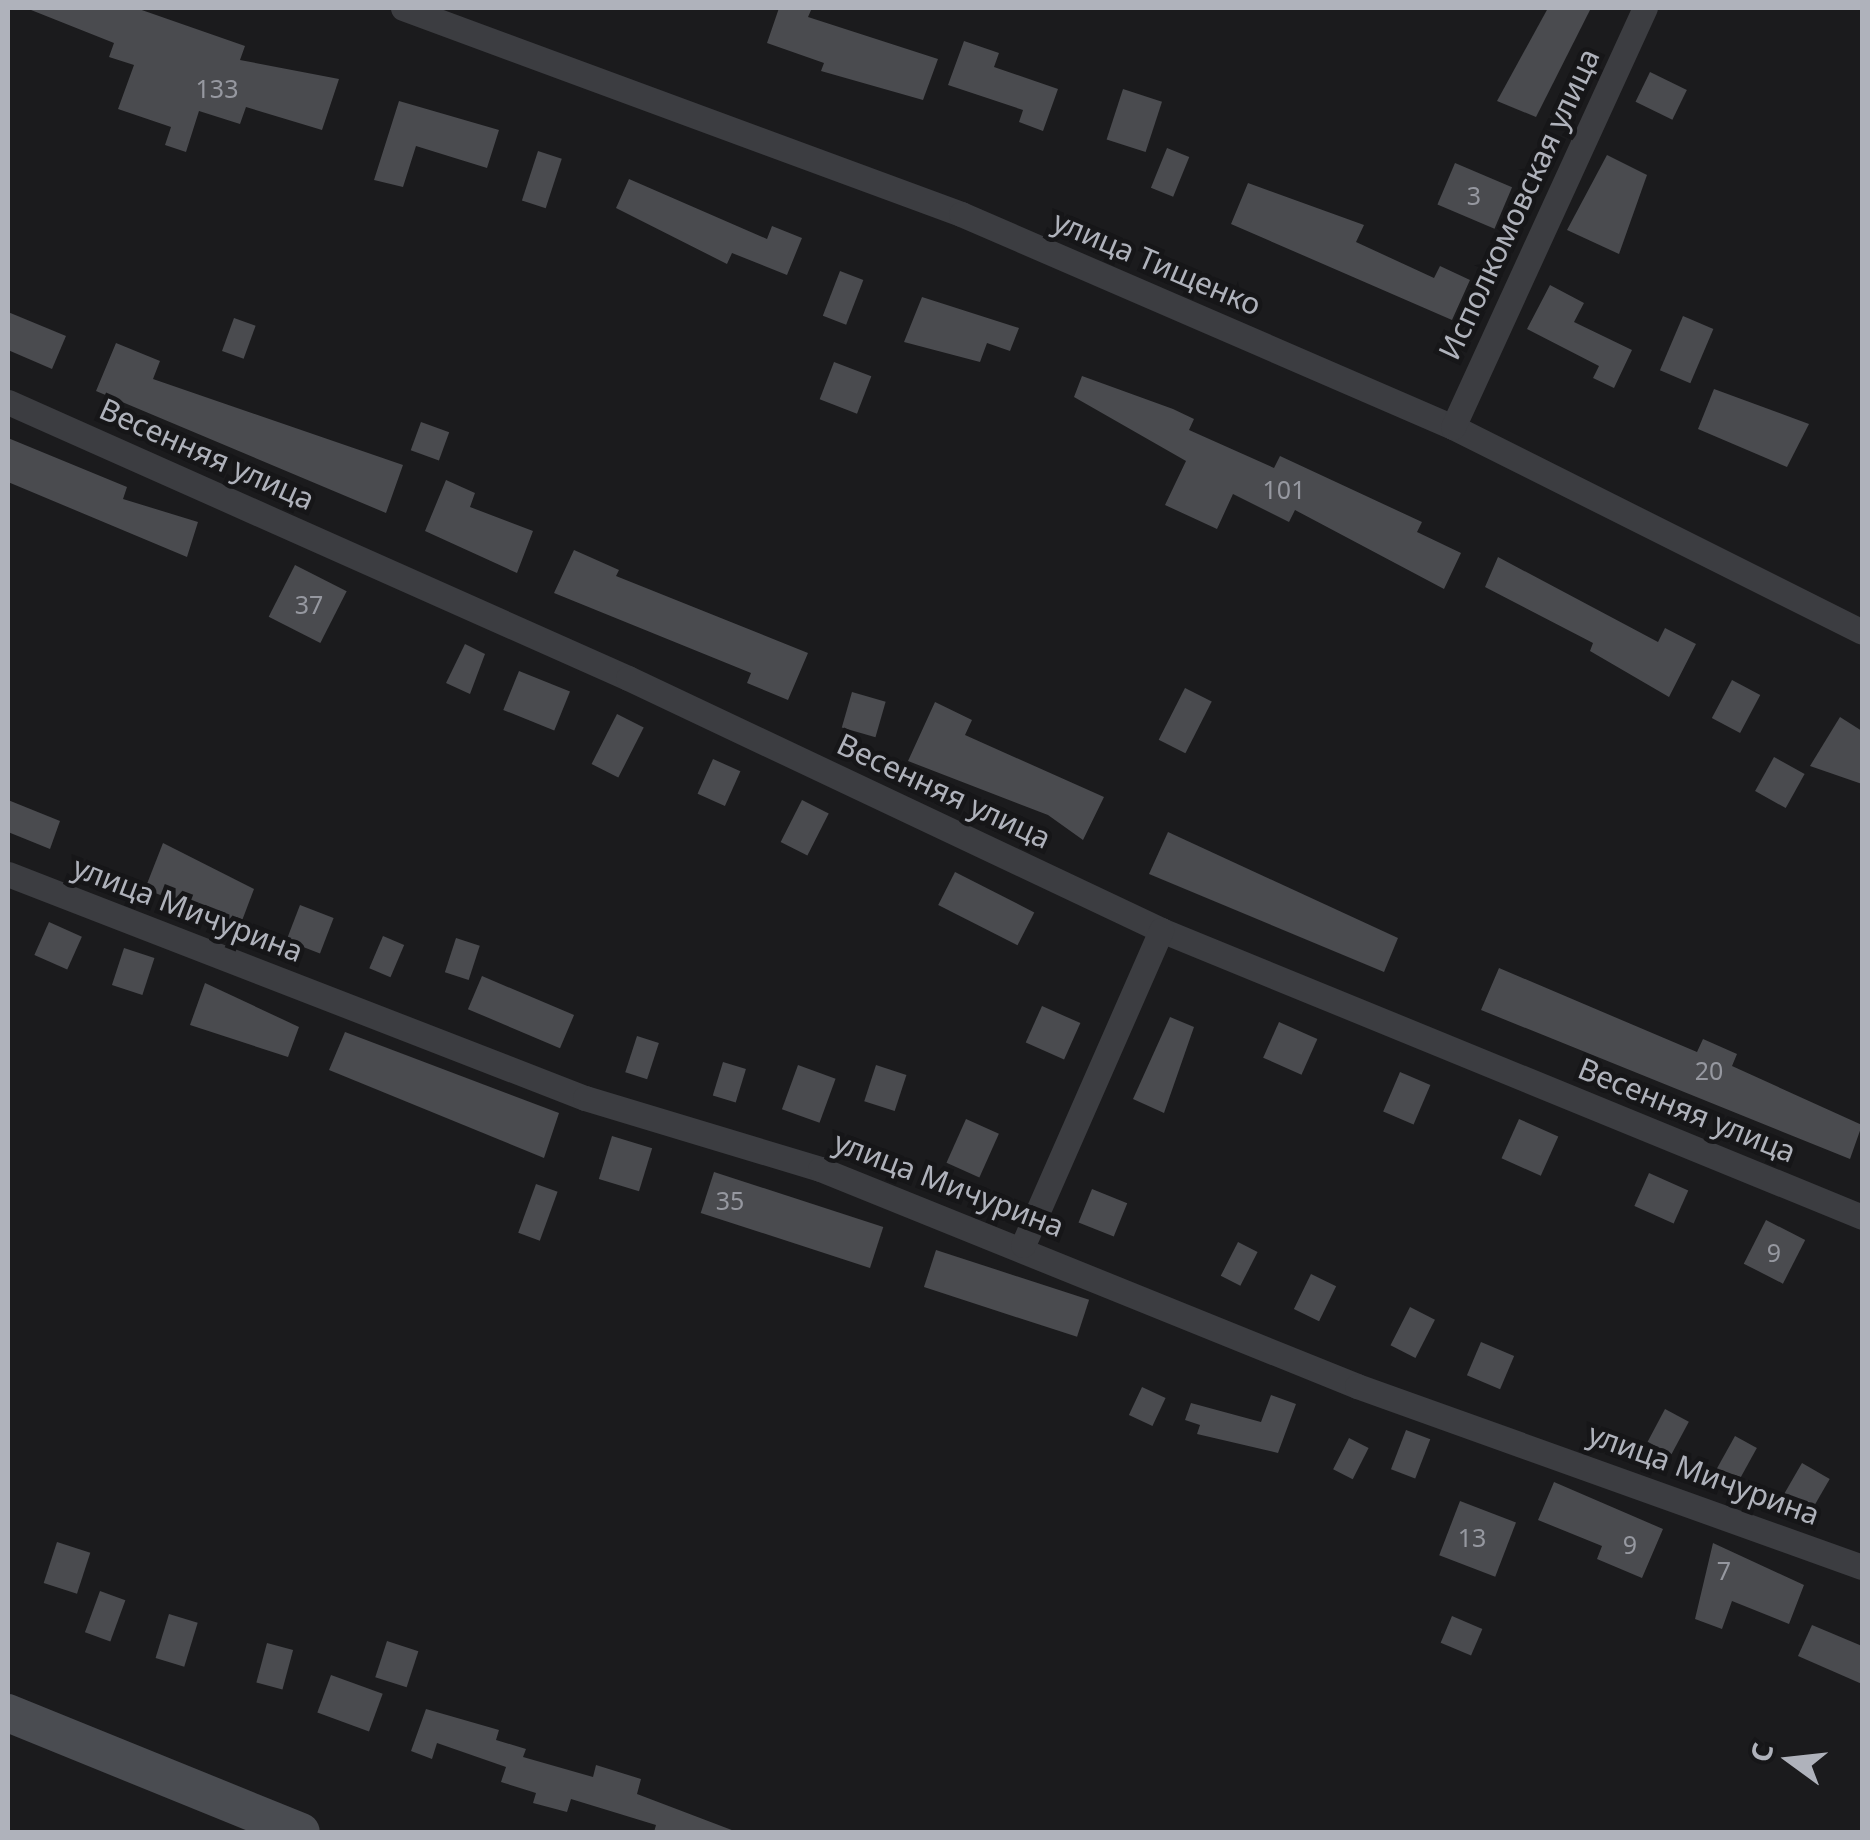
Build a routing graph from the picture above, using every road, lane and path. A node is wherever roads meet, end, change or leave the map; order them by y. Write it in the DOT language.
graph roads {
  1 [pos="403,8"];
  2 [pos="1645,8"];
  3 [pos="433,13"];
  4 [pos="8,402"];
  5 [pos="1453,427"];
  6 [pos="1862,632"];
  7 [pos="8,874"];
  8 [pos="1161,930"];
  9 [pos="1862,1217"];
  10 [pos="1023,1245"];
  11 [pos="1862,1567"];
  12 [pos="8,1714"];
  13 [pos="301,1832"];
  1 -- 3 [label="street, улица Тищенко"];
  2 -- 5 [label="street, Исполкомовская улица"];
  3 -- 5 [label="street, улица Тищенко"];
  4 -- 8 [label="street, Весенняя улица"];
  5 -- 6 [label="street, улица Тищенко"];
  7 -- 10 [label="street, улица Мичурина"];
  8 -- 9 [label="street, Весенняя улица"];
  8 -- 10 [label="street"];
  10 -- 11 [label="street, улица Мичурина"];
  12 -- 13 [label="main road"];
}
